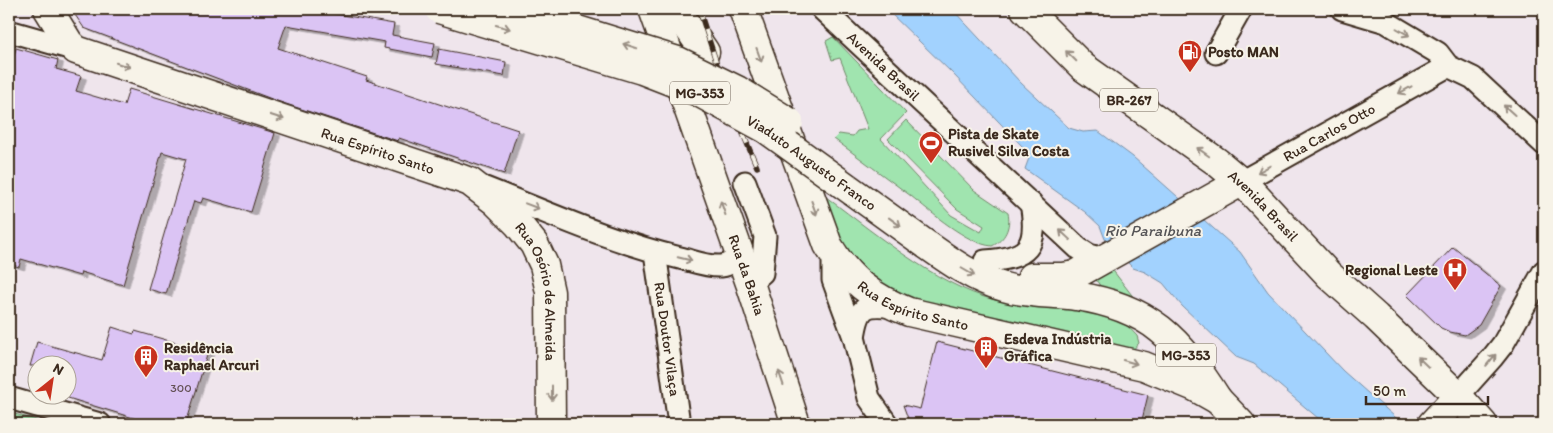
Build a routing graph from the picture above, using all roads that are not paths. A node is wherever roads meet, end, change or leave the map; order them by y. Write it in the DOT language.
graph roads {
  1 [pos="48,9"];
  2 [pos="439,9"];
  3 [pos="510,9"];
  4 [pos="653,9"];
  5 [pos="677,9"];
  6 [pos="822,9"];
  7 [pos="1025,9"];
  8 [pos="1241,9"];
  9 [pos="1342,9"];
  10 [pos="751,15"];
  11 [pos="9,31"];
  12 [pos="76,50"];
  13 [pos="1216,53"];
  14 [pos="1448,66"];
  15 [pos="737,90"];
  16 [pos="1544,144"];
  17 [pos="470,182"];
  18 [pos="744,182"];
  19 [pos="1241,182"];
  20 [pos="1210,199"];
  21 [pos="1031,204"];
  22 [pos="933,239"];
  23 [pos="830,250"];
  24 [pos="655,252"];
  25 [pos="739,253"];
  26 [pos="1109,256"];
  27 [pos="985,261"];
  28 [pos="1544,271"];
  29 [pos="750,283"];
  30 [pos="895,307"];
  31 [pos="854,337"];
  32 [pos="9,398"];
  33 [pos="1218,400"];
  34 [pos="1444,412"];
  35 [pos="100,424"];
  36 [pos="551,424"];
  37 [pos="679,424"];
  38 [pos="796,424"];
  39 [pos="887,424"];
  40 [pos="1241,424"];
  41 [pos="1483,424"];
  1 -- 12 [label="main road"];
  2 -- 22 [label="main road, Viaduto Augusto Franco / MG-353, one-way, bridge"];
  15 -- 3 [label="main road, Viaduto Augusto Franco, one-way, bridge"];
  25 -- 4 [label="main road, Rua da Bahia, one-way"];
  5 -- 15 [label="main road"];
  6 -- 21 [label="street, Avenida Brasil"];
  19 -- 7 [label="main road, Avenida Brasil / BR-267, one-way"];
  8 -- 13 [label="street"];
  9 -- 14 [label="street, one-way"];
  10 -- 23 [label="main road, one-way"];
  11 -- 12 [label="street, Rua Espírito Santo"];
  12 -- 17 [label="main road, Rua Espírito Santo, one-way"];
  16 -- 14 [label="street, one-way"];
  14 -- 19 [label="street, Rua Carlos Otto, one-way"];
  15 -- 22 [label="main road, Viaduto Augusto Franco, bridge"];
  17 -- 24 [label="street, Rua Espírito Santo, one-way"];
  17 -- 36 [label="main road, Rua Osório de Almeida, one-way"];
  18 -- 29 [label="street"];
  19 -- 20 [label="main road, Rua Carlos Otto"];
  34 -- 19 [label="main road, Avenida Brasil / BR-267, one-way"];
  20 -- 26 [label="main road, Viaduto Augusto Franco"];
  26 -- 21 [label="street, Avenida Brasil, one-way"];
  21 -- 27 [label="street"];
  22 -- 27 [label="main road, Viaduto Augusto Franco"];
  22 -- 33 [label="main road, Viaduto Augusto Franco / MG-353, one-way"];
  23 -- 30 [label="main road, Rua Espírito Santo"];
  23 -- 31 [label="street"];
  24 -- 25 [label="street, Rua Espírito Santo, one-way"];
  24 -- 37 [label="street, Rua Doutor Vilaça"];
  25 -- 29 [label="main road, Rua da Bahia"];
  26 -- 27 [label="main road, Viaduto Augusto Franco"];
  34 -- 28 [label="street, one-way"];
  38 -- 29 [label="main road, Rua da Bahia, one-way"];
  30 -- 31 [label="street"];
  30 -- 33 [label="main road, Rua Espírito Santo, one-way"];
  31 -- 39 [label="street"];
  32 -- 35 [label="street"];
  33 -- 40 [label="main road"];
  34 -- 41 [label="main road, Avenida Brasil / BR-267"];
}
